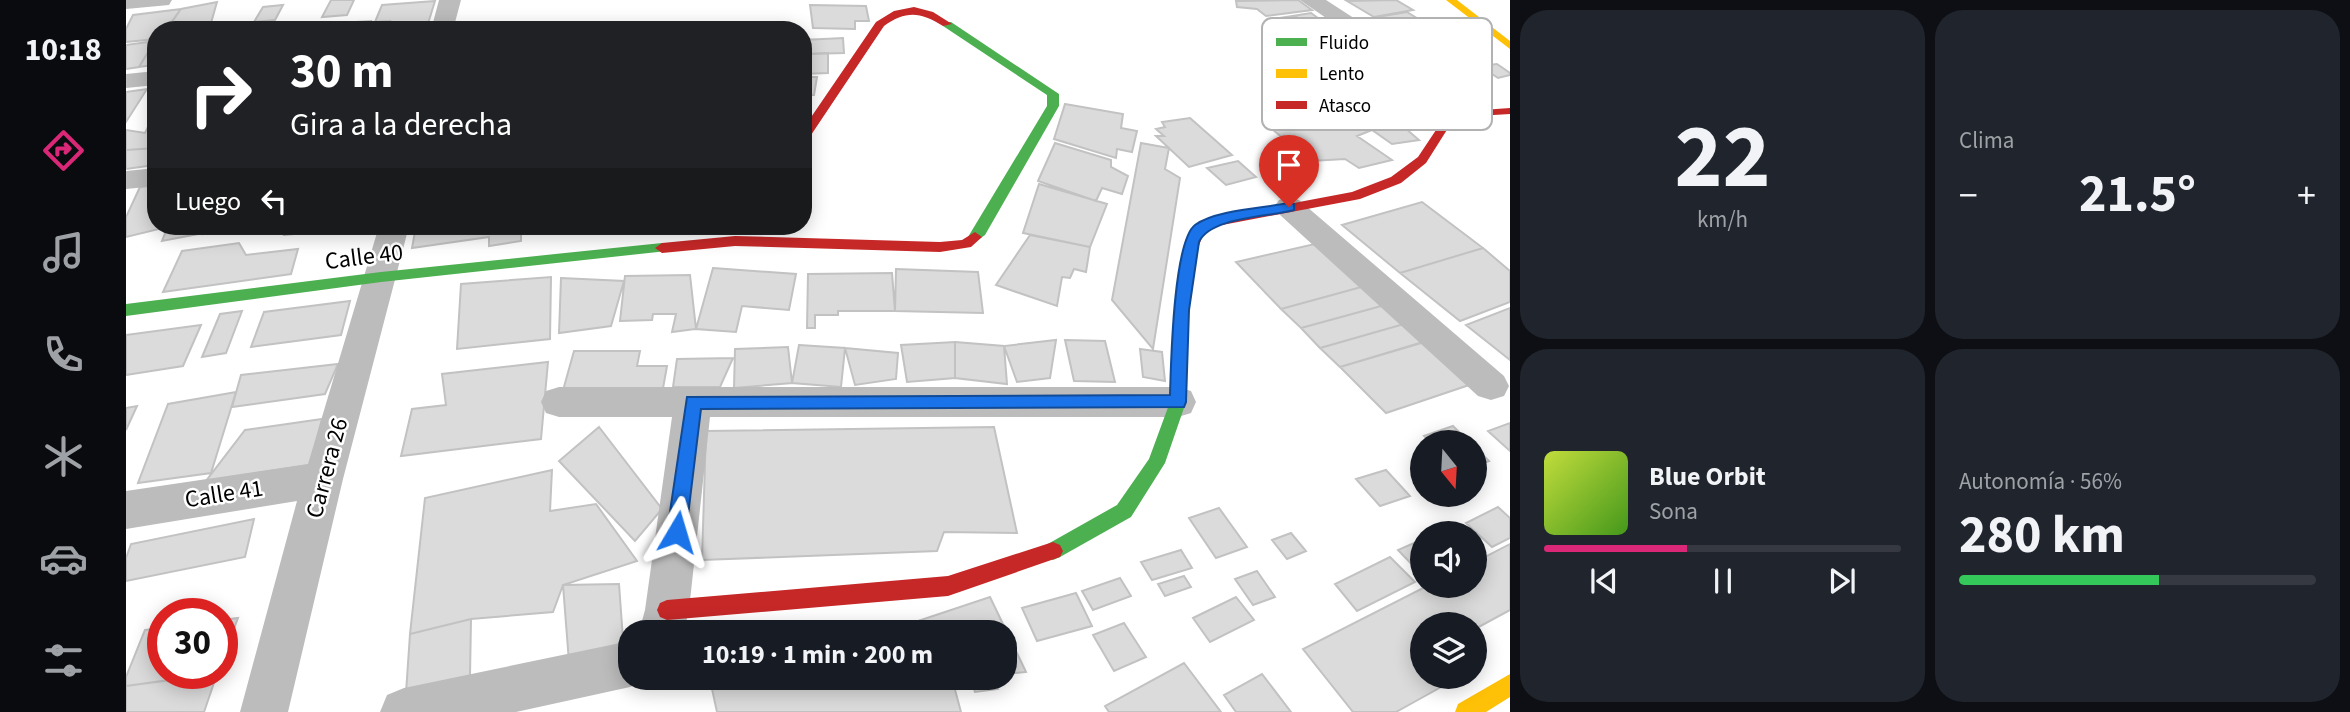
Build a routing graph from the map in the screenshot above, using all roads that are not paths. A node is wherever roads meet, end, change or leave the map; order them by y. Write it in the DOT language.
graph roads {
  1 [pos="161,0"];
  2 [pos="450,0"];
  3 [pos="1311,0"];
  4 [pos="1451,0"];
  5 [pos="126,3"];
  6 [pos="1338,18"];
  7 [pos="1474,18"];
  8 [pos="444,21"];
  9 [pos="1492,32"];
  10 [pos="1510,46"];
  11 [pos="147,79"];
  12 [pos="126,81"];
  13 [pos="1510,111"];
  14 [pos="1492,112"];
  15 [pos="812,125"];
  16 [pos="1441,130"];
  17 [pos="147,178"];
  18 [pos="126,180"];
  19 [pos="1289,207"];
  20 [pos="392,235"];
  21 [pos="724,235"];
  22 [pos="769,235"];
  23 [pos="381,277"];
  24 [pos="126,310"];
  25 [pos="1491,386"];
  26 [pos="559,402"];
  27 [pos="693,402"];
  28 [pos="1178,402"];
  29 [pos="323,479"];
  30 [pos="126,510"];
  31 [pos="664,620"];
  32 [pos="672,620"];
  33 [pos="618,667"];
  34 [pos="1510,685"];
  35 [pos="264,712"];
  36 [pos="404,712"];
  37 [pos="1466,712"];
  1 -- 5 [label="street"];
  2 -- 8 [label="street"];
  3 -- 6 [label="street"];
  4 -- 7 [label="main road"];
  9 -- 10 [label="main road"];
  11 -- 12 [label="street"];
  13 -- 14 [label="main road"];
  15 -- 22 [label="main road, Calle 40"];
  16 -- 19 [label="main road"];
  17 -- 18 [label="street"];
  19 -- 25 [label="street"];
  19 -- 28 [label="main road"];
  20 -- 23 [label="street, Carrera 26"];
  21 -- 23 [label="main road, Calle 40"];
  23 -- 24 [label="main road, Calle 40"];
  23 -- 29 [label="street, Carrera 26"];
  26 -- 27 [label="street"];
  27 -- 28 [label="street"];
  27 -- 31 [label="street"];
  28 -- 32 [label="main road"];
  29 -- 30 [label="street, Calle 41"];
  29 -- 35 [label="street, Carrera 26"];
  33 -- 36 [label="street"];
  34 -- 37 [label="main road"];
}
